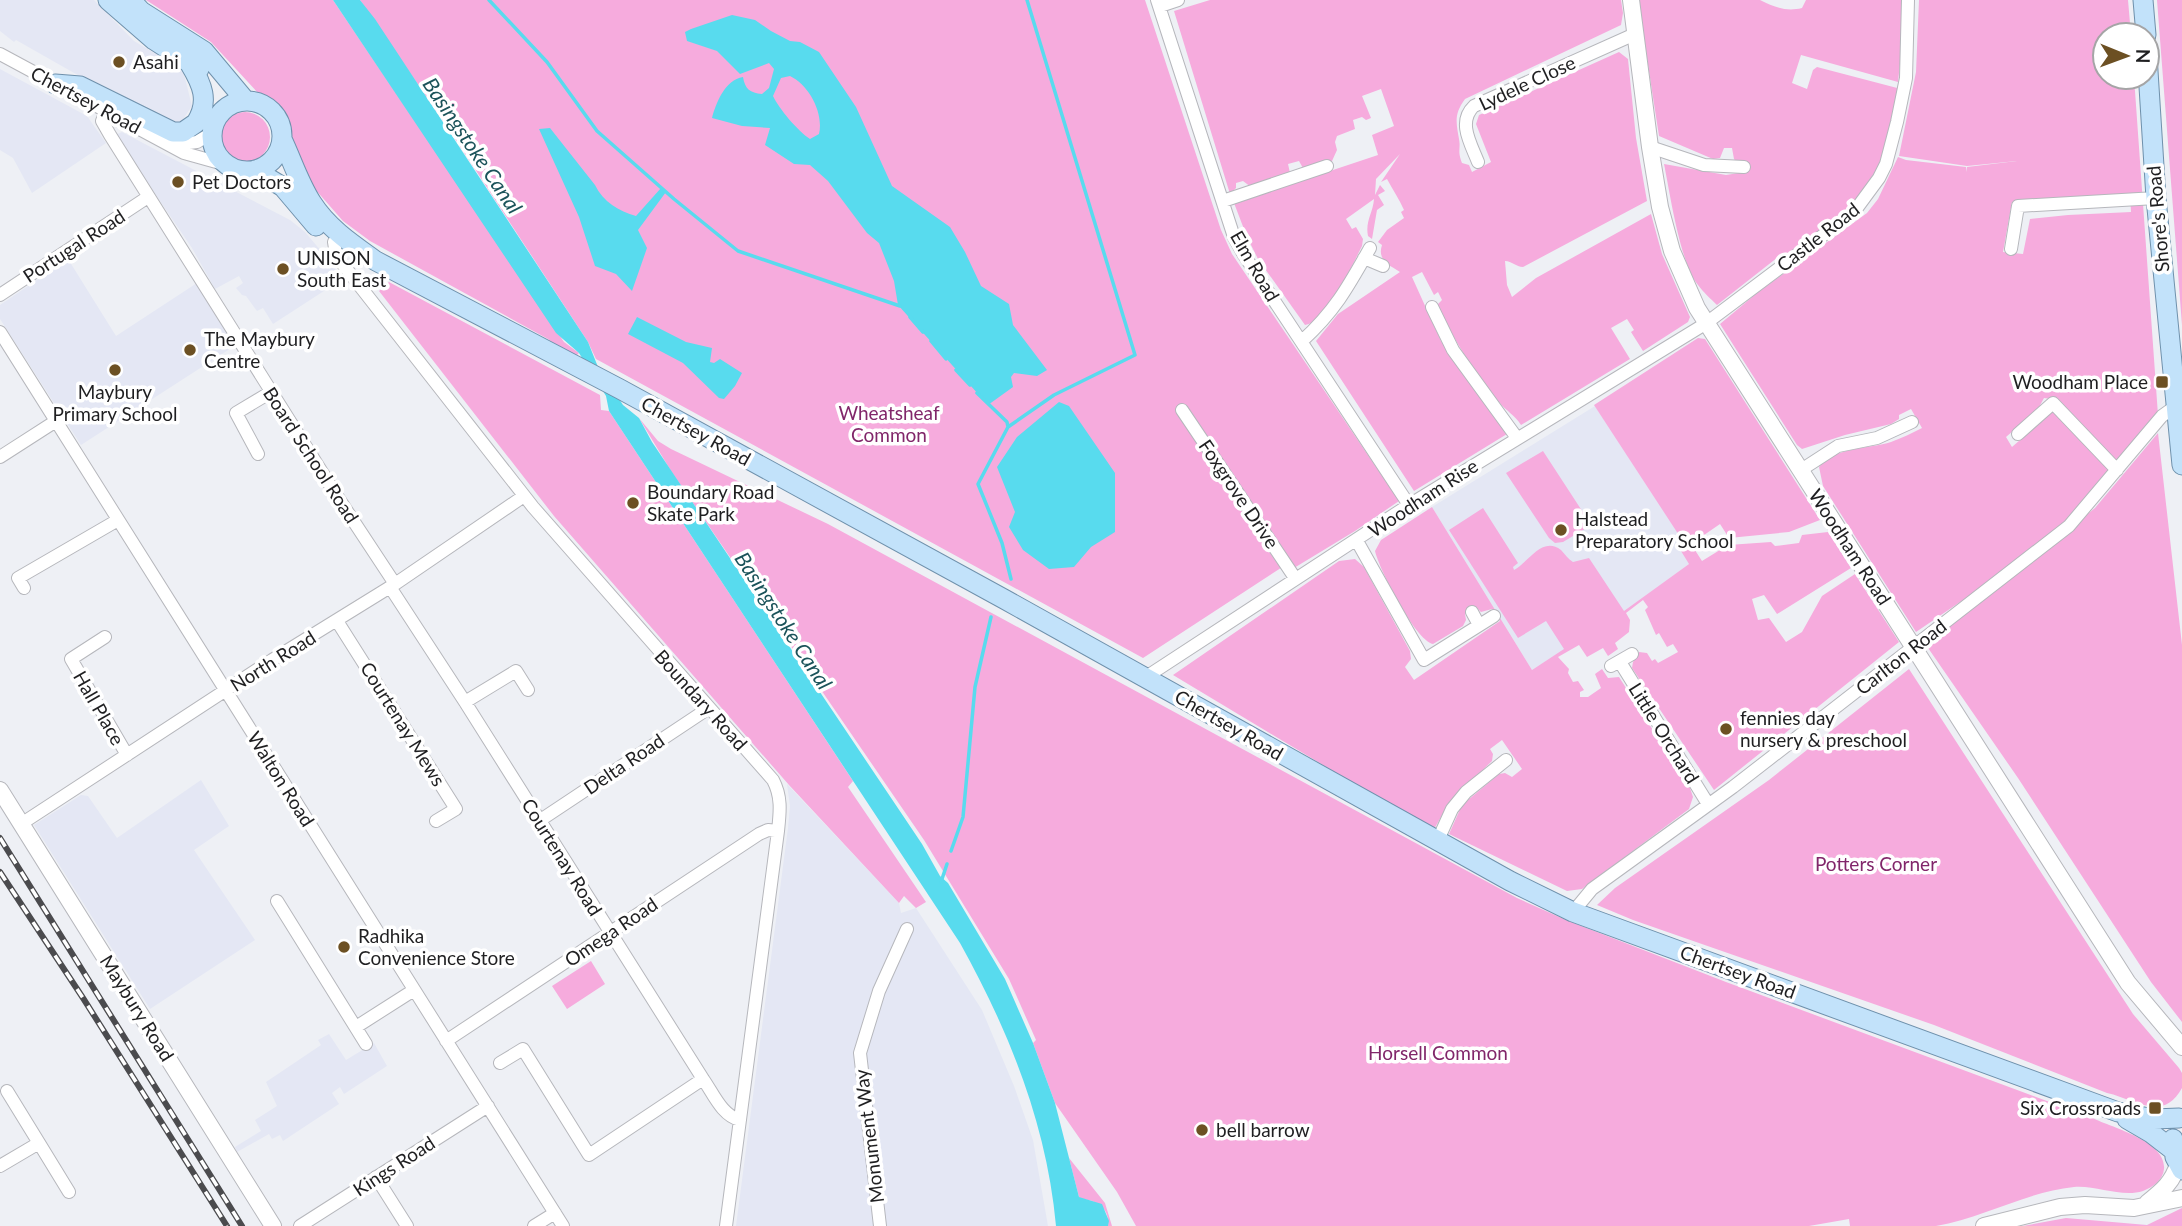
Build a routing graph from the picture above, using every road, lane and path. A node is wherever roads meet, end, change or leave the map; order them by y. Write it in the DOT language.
graph roads {
  1 [pos="108,0"];
  2 [pos="131,0"];
  3 [pos="1178,0"];
  4 [pos="1631,0"];
  5 [pos="1909,0"];
  6 [pos="2143,0"];
  7 [pos="1158,3"];
  8 [pos="2145,21"];
  9 [pos="1635,34"];
  10 [pos="0,54"];
  11 [pos="190,64"];
  12 [pos="55,84"];
  13 [pos="2149,91"];
  14 [pos="245,100"];
  15 [pos="106,111"];
  16 [pos="219,113"];
  17 [pos="212,133"];
  18 [pos="282,139"];
  19 [pos="172,145"];
  20 [pos="1650,147"];
  21 [pos="1478,162"];
  22 [pos="227,165"];
  23 [pos="1327,166"];
  24 [pos="1744,167"];
  25 [pos="255,170"];
  26 [pos="148,197"];
  27 [pos="2155,198"];
  28 [pos="1223,201"];
  29 [pos="2011,249"];
  30 [pos="345,251"];
  31 [pos="1383,265"];
  32 [pos="0,295"];
  33 [pos="1432,307"];
  34 [pos="1705,324"];
  35 [pos="0,332"];
  36 [pos="1302,341"];
  37 [pos="271,392"];
  38 [pos="2176,407"];
  39 [pos="1182,410"];
  40 [pos="56,421"];
  41 [pos="1912,422"];
  42 [pos="2018,434"];
  43 [pos="1517,438"];
  44 [pos="258,454"];
  45 [pos="0,457"];
  46 [pos="2182,466"];
  47 [pos="1801,470"];
  48 [pos="2117,470"];
  49 [pos="524,496"];
  50 [pos="1409,505"];
  51 [pos="118,520"];
  52 [pos="1357,541"];
  53 [pos="1295,578"];
  54 [pos="392,586"];
  55 [pos="24,588"];
  56 [pos="1472,612"];
  57 [pos="1494,616"];
  58 [pos="337,621"];
  59 [pos="1479,625"];
  60 [pos="105,637"];
  61 [pos="1914,646"];
  62 [pos="1632,654"];
  63 [pos="1146,677"];
  64 [pos="226,690"];
  65 [pos="528,691"];
  66 [pos="466,702"];
  67 [pos="709,708"];
  68 [pos="127,755"];
  69 [pos="1507,760"];
  70 [pos="0,790"];
  71 [pos="1708,804"];
  72 [pos="436,821"];
  73 [pos="540,821"];
  74 [pos="21,824"];
  75 [pos="778,831"];
  76 [pos="1437,842"];
  77 [pos="277,909"];
  78 [pos="1573,912"];
  79 [pos="907,929"];
  80 [pos="611,933"];
  81 [pos="414,990"];
  82 [pos="356,1027"];
  83 [pos="446,1041"];
  84 [pos="366,1044"];
  85 [pos="2182,1047"];
  86 [pos="500,1063"];
  87 [pos="703,1079"];
  88 [pos="6,1091"];
  89 [pos="488,1106"];
  90 [pos="2118,1112"];
  91 [pos="2180,1115"];
  92 [pos="740,1119"];
  93 [pos="39,1143"];
  94 [pos="2178,1161"];
  95 [pos="0,1166"];
  96 [pos="376,1177"];
  97 [pos="69,1192"];
  98 [pos="2182,1198"];
  99 [pos="2143,1206"];
  100 [pos="555,1213"];
  101 [pos="274,1226"];
  102 [pos="300,1226"];
  103 [pos="407,1226"];
  104 [pos="534,1226"];
  105 [pos="563,1226"];
  106 [pos="726,1226"];
  107 [pos="880,1226"];
  108 [pos="1984,1226"];
  1 -- 11 [label="main road"];
  2 -- 14 [label="main road"];
  3 -- 7 [label="street"];
  4 -- 9 [label="street, Woodham Road"];
  5 -- 34 [label="street, Castle Road"];
  6 -- 8 [label="main road"];
  7 -- 28 [label="street, Elm Road"];
  9 -- 20 [label="street, Woodham Road"];
  9 -- 21 [label="street, Lydele Close"];
  10 -- 12 [label="street, Chertsey Road"];
  11 -- 12 [label="main road"];
  11 -- 16 [label="main road"];
  12 -- 15 [label="street, Chertsey Road"];
  13 -- 27 [label="main road, Shore's Road"];
  14 -- 16 [label="main road"];
  14 -- 18 [label="main road"];
  15 -- 19 [label="street, Chertsey Road"];
  15 -- 26 [label="street, Board School Road"];
  16 -- 17 [label="main road"];
  17 -- 19 [label="street"];
  17 -- 22 [label="main road"];
  18 -- 25 [label="main road"];
  18 -- 30 [label="main road, Chertsey Road"];
  19 -- 22 [label="street, Chertsey Road"];
  20 -- 24 [label="street"];
  20 -- 34 [label="street, Woodham Road"];
  22 -- 25 [label="main road"];
  23 -- 28 [label="street"];
  25 -- 30 [label="main road, Chertsey Road"];
  26 -- 32 [label="street, Portugal Road"];
  26 -- 37 [label="street, Board School Road"];
  27 -- 29 [label="street"];
  27 -- 38 [label="main road, Shore's Road"];
  28 -- 36 [label="street, Elm Road"];
  30 -- 49 [label="street, Boundary Road"];
  30 -- 63 [label="main road, Chertsey Road"];
  31 -- 36 [label="street"];
  33 -- 43 [label="street"];
  34 -- 43 [label="street, Woodham Rise"];
  34 -- 47 [label="street, Woodham Road"];
  35 -- 40 [label="street, Walton Road"];
  36 -- 50 [label="street, Elm Road"];
  37 -- 44 [label="street"];
  37 -- 54 [label="street, Board School Road"];
  38 -- 46 [label="main road, Shore's Road"];
  38 -- 48 [label="street, Carlton Road"];
  39 -- 53 [label="street, Foxgrove Drive"];
  40 -- 45 [label="street"];
  40 -- 51 [label="street, Walton Road"];
  41 -- 47 [label="street"];
  42 -- 48 [label="street"];
  43 -- 50 [label="street, Woodham Rise"];
  47 -- 61 [label="street, Woodham Road"];
  48 -- 61 [label="street, Carlton Road"];
  49 -- 54 [label="street, North Road"];
  49 -- 67 [label="street, Boundary Road"];
  50 -- 52 [label="street, Woodham Rise"];
  51 -- 55 [label="street"];
  51 -- 64 [label="street, Walton Road"];
  52 -- 53 [label="street, Woodham Rise"];
  52 -- 59 [label="street"];
  53 -- 63 [label="street, Woodham Rise"];
  54 -- 58 [label="street, North Road"];
  54 -- 66 [label="street, Courtenay Road"];
  56 -- 59 [label="street"];
  57 -- 59 [label="street"];
  58 -- 64 [label="street, North Road"];
  58 -- 72 [label="street, Courtenay Mews"];
  60 -- 68 [label="street, Hall Place"];
  61 -- 71 [label="street, Carlton Road"];
  61 -- 85 [label="street, Woodham Road"];
  62 -- 71 [label="street, Little Orchard"];
  63 -- 76 [label="main road, Chertsey Road"];
  64 -- 68 [label="street, North Road"];
  64 -- 81 [label="street, Walton Road"];
  65 -- 66 [label="street"];
  66 -- 73 [label="street, Courtenay Road"];
  67 -- 73 [label="street, Delta Road"];
  67 -- 75 [label="street, Boundary Road"];
  68 -- 74 [label="street, North Road"];
  69 -- 76 [label="street"];
  70 -- 74 [label="street, Maybury Road"];
  71 -- 78 [label="street, Carlton Road"];
  73 -- 80 [label="street, Courtenay Road"];
  74 -- 101 [label="street, Maybury Road"];
  75 -- 80 [label="street, Omega Road"];
  75 -- 92 [label="street, Boundary Road"];
  76 -- 78 [label="main road, Chertsey Road"];
  77 -- 82 [label="street"];
  78 -- 90 [label="main road, Chertsey Road"];
  79 -- 107 [label="street, Monument Way"];
  80 -- 83 [label="street, Omega Road"];
  80 -- 87 [label="street, Courtenay Road"];
  81 -- 82 [label="street"];
  81 -- 83 [label="street, Walton Road"];
  82 -- 84 [label="street"];
  83 -- 89 [label="street, Walton Road"];
  86 -- 87 [label="street"];
  87 -- 92 [label="street, Courtenay Road"];
  88 -- 93 [label="street"];
  89 -- 96 [label="street, Kings Road"];
  89 -- 100 [label="street, Walton Road"];
  90 -- 91 [label="main road, Chertsey Road"];
  90 -- 94 [label="main road, Chertsey Road"];
  91 -- 94 [label="main road"];
  92 -- 106 [label="street, Boundary Road"];
  93 -- 95 [label="street"];
  93 -- 97 [label="street"];
  94 -- 99 [label="street"];
  96 -- 102 [label="street, Kings Road"];
  96 -- 103 [label="street"];
  98 -- 99 [label="street"];
  99 -- 108 [label="street"];
  100 -- 104 [label="street"];
  100 -- 105 [label="street, Walton Road"];
}
